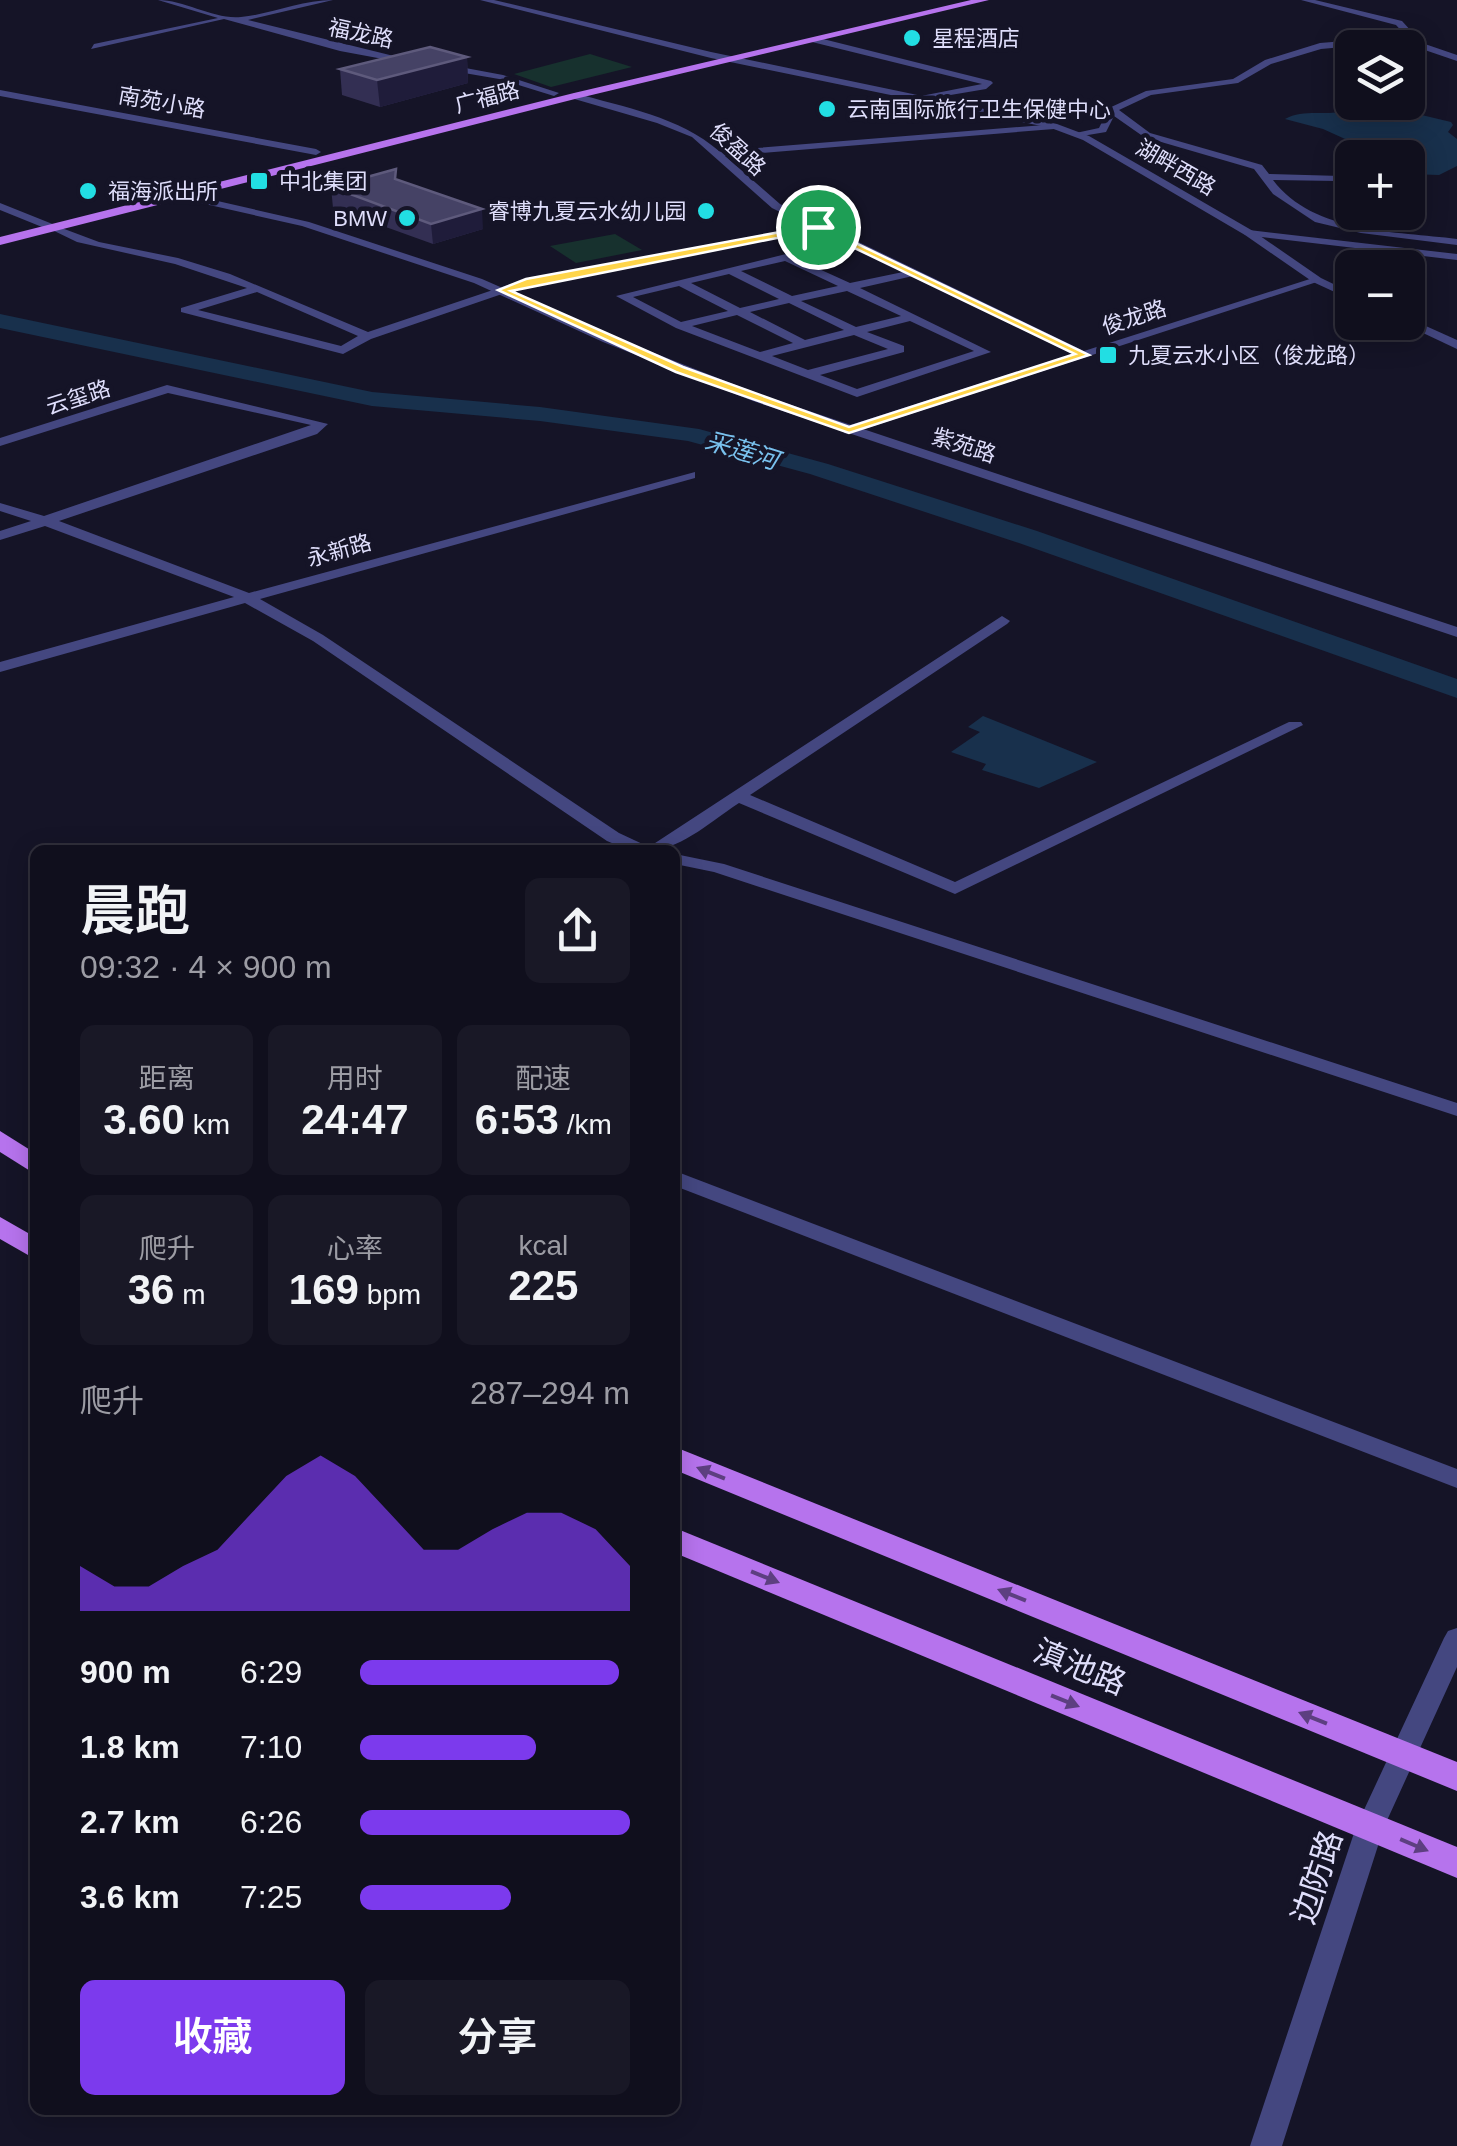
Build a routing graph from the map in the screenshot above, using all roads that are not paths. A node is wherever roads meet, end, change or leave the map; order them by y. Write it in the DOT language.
graph roads {
  1 [pos="162,0"];
  2 [pos="329,0"];
  3 [pos="484,0"];
  4 [pos="956,0"];
  5 [pos="984,0"];
  6 [pos="1305,0"];
  7 [pos="232,20"];
  8 [pos="1405,30"];
  9 [pos="814,40"];
  10 [pos="1335,45"];
  11 [pos="94,47"];
  12 [pos="1425,48"];
  13 [pos="711,55"];
  14 [pos="729,58"];
  15 [pos="1457,58"];
  16 [pos="419,63"];
  17 [pos="438,66"];
  18 [pos="0,93"];
  19 [pos="554,93"];
  20 [pos="574,96"];
  21 [pos="924,98"];
  22 [pos="1112,110"];
  23 [pos="1054,126"];
  24 [pos="1076,134"];
  25 [pos="316,152"];
  26 [pos="717,154"];
  27 [pos="1267,176"];
  28 [pos="1335,178"];
  29 [pos="178,195"];
  30 [pos="0,206"];
  31 [pos="44,224"];
  32 [pos="818,227"];
  33 [pos="0,232"];
  34 [pos="1250,233"];
  35 [pos="0,241"];
  36 [pos="1457,242"];
  37 [pos="1457,257"];
  38 [pos="730,270"];
  39 [pos="914,273"];
  40 [pos="1317,280"];
  41 [pos="680,282"];
  42 [pos="846,287"];
  43 [pos="1335,288"];
  44 [pos="254,289"];
  45 [pos="503,290"];
  46 [pos="789,299"];
  47 [pos="737,312"];
  48 [pos="911,318"];
  49 [pos="680,326"];
  50 [pos="1425,330"];
  51 [pos="854,331"];
  52 [pos="368,336"];
  53 [pos="804,344"];
  54 [pos="1457,345"];
  55 [pos="900,349"];
  56 [pos="1084,355"];
  57 [pos="756,358"];
  58 [pos="938,367"];
  59 [pos="805,374"];
  60 [pos="849,430"];
  61 [pos="0,442"];
  62 [pos="690,476"];
  63 [pos="0,507"];
  64 [pos="43,523"];
  65 [pos="0,536"];
  66 [pos="248,599"];
  67 [pos="1002,621"];
  68 [pos="1457,632"];
  69 [pos="0,667"];
  70 [pos="1296,726"];
  71 [pos="738,796"];
  72 [pos="632,845"];
  73 [pos="664,845"];
  74 [pos="680,860"];
  75 [pos="1457,1110"];
  76 [pos="0,1139"];
  77 [pos="30,1162"];
  78 [pos="680,1180"];
  79 [pos="0,1226"];
  80 [pos="30,1247"];
  81 [pos="680,1460"];
  82 [pos="1457,1479"];
  83 [pos="680,1542"];
  84 [pos="1457,1638"];
  85 [pos="1403,1755"];
  86 [pos="1457,1777"];
  87 [pos="1370,1827"];
  88 [pos="1457,1864"];
  89 [pos="1266,2146"];
  1 -- 7 [label="street, 福龙路"];
  2 -- 7 [label="street"];
  3 -- 13 [label="street, 湖畔西路"];
  4 -- 13 [label="main road, 广福路"];
  5 -- 9 [label="main road, 广福路"];
  6 -- 8 [label="street"];
  7 -- 11 [label="street"];
  7 -- 16 [label="street, 福龙路"];
  9 -- 14 [label="main road, 广福路"];
  9 -- 21 [label="street"];
  10 -- 22 [label="street"];
  12 -- 15 [label="street"];
  13 -- 14 [label="street, 湖畔西路"];
  13 -- 19 [label="main road, 广福路"];
  14 -- 20 [label="main road, 广福路"];
  14 -- 21 [label="street, 湖畔西路"];
  17 -- 19 [label="street"];
  18 -- 25 [label="street, 南苑小路"];
  19 -- 25 [label="main road, 广福路"];
  20 -- 26 [label="street, 俊盈路"];
  20 -- 29 [label="main road, 广福路"];
  21 -- 23 [label="street, 湖畔西路"];
  22 -- 24 [label="street"];
  22 -- 27 [label="street"];
  23 -- 24 [label="street, 湖畔西路"];
  23 -- 26 [label="street"];
  24 -- 34 [label="street, 湖畔西路"];
  25 -- 31 [label="main road, 广福路"];
  26 -- 32 [label="street, 俊盈路"];
  27 -- 28 [label="street"];
  27 -- 36 [label="street"];
  29 -- 31 [label="main road, 广福路"];
  29 -- 45 [label="street, 紫苑路"];
  30 -- 31 [label="street"];
  31 -- 33 [label="main road, 广福路"];
  31 -- 35 [label="main road, 广福路"];
  31 -- 44 [label="street"];
  32 -- 39 [label="street, 俊盈路"];
  32 -- 45 [label="street"];
  34 -- 37 [label="street"];
  34 -- 40 [label="street, 湖畔西路"];
  38 -- 41 [label="street"];
  38 -- 42 [label="street"];
  38 -- 46 [label="street"];
  39 -- 42 [label="street"];
  39 -- 56 [label="street, 俊盈路"];
  40 -- 43 [label="street, 湖畔西路"];
  40 -- 56 [label="street, 俊龙路"];
  41 -- 47 [label="street"];
  41 -- 49 [label="street"];
  42 -- 46 [label="street"];
  42 -- 48 [label="street"];
  44 -- 52 [label="street"];
  44 -- 52 [label="street"];
  45 -- 52 [label="street"];
  45 -- 60 [label="street, 紫苑路"];
  46 -- 47 [label="street"];
  46 -- 51 [label="street"];
  47 -- 49 [label="street"];
  47 -- 53 [label="street"];
  48 -- 51 [label="street"];
  48 -- 58 [label="street"];
  49 -- 57 [label="street"];
  50 -- 54 [label="street"];
  51 -- 53 [label="street"];
  51 -- 55 [label="street"];
  53 -- 57 [label="street"];
  55 -- 58 [label="street"];
  55 -- 59 [label="street"];
  56 -- 60 [label="street, 俊龙路"];
  57 -- 59 [label="street"];
  58 -- 59 [label="street"];
  60 -- 68 [label="street, 紫苑路"];
  61 -- 64 [label="street, 云玺路"];
  62 -- 66 [label="street, 永新路"];
  63 -- 64 [label="street"];
  64 -- 65 [label="street"];
  64 -- 66 [label="street"];
  66 -- 69 [label="street, 永新路"];
  66 -- 72 [label="street"];
  67 -- 71 [label="street"];
  70 -- 71 [label="street"];
  71 -- 73 [label="street"];
  74 -- 75 [label="street"];
  76 -- 77 [label="main road"];
  78 -- 82 [label="street"];
  79 -- 80 [label="main road"];
  85 -- 81 [label="main road, 滇池路, one-way"];
  83 -- 87 [label="main road, 滇池路, one-way"];
  84 -- 85 [label="street, 边防路"];
  85 -- 86 [label="main road, 滇池路"];
  85 -- 87 [label="street, 边防路"];
  87 -- 88 [label="main road, 滇池路, one-way"];
  87 -- 89 [label="street, 边防路"];
}
